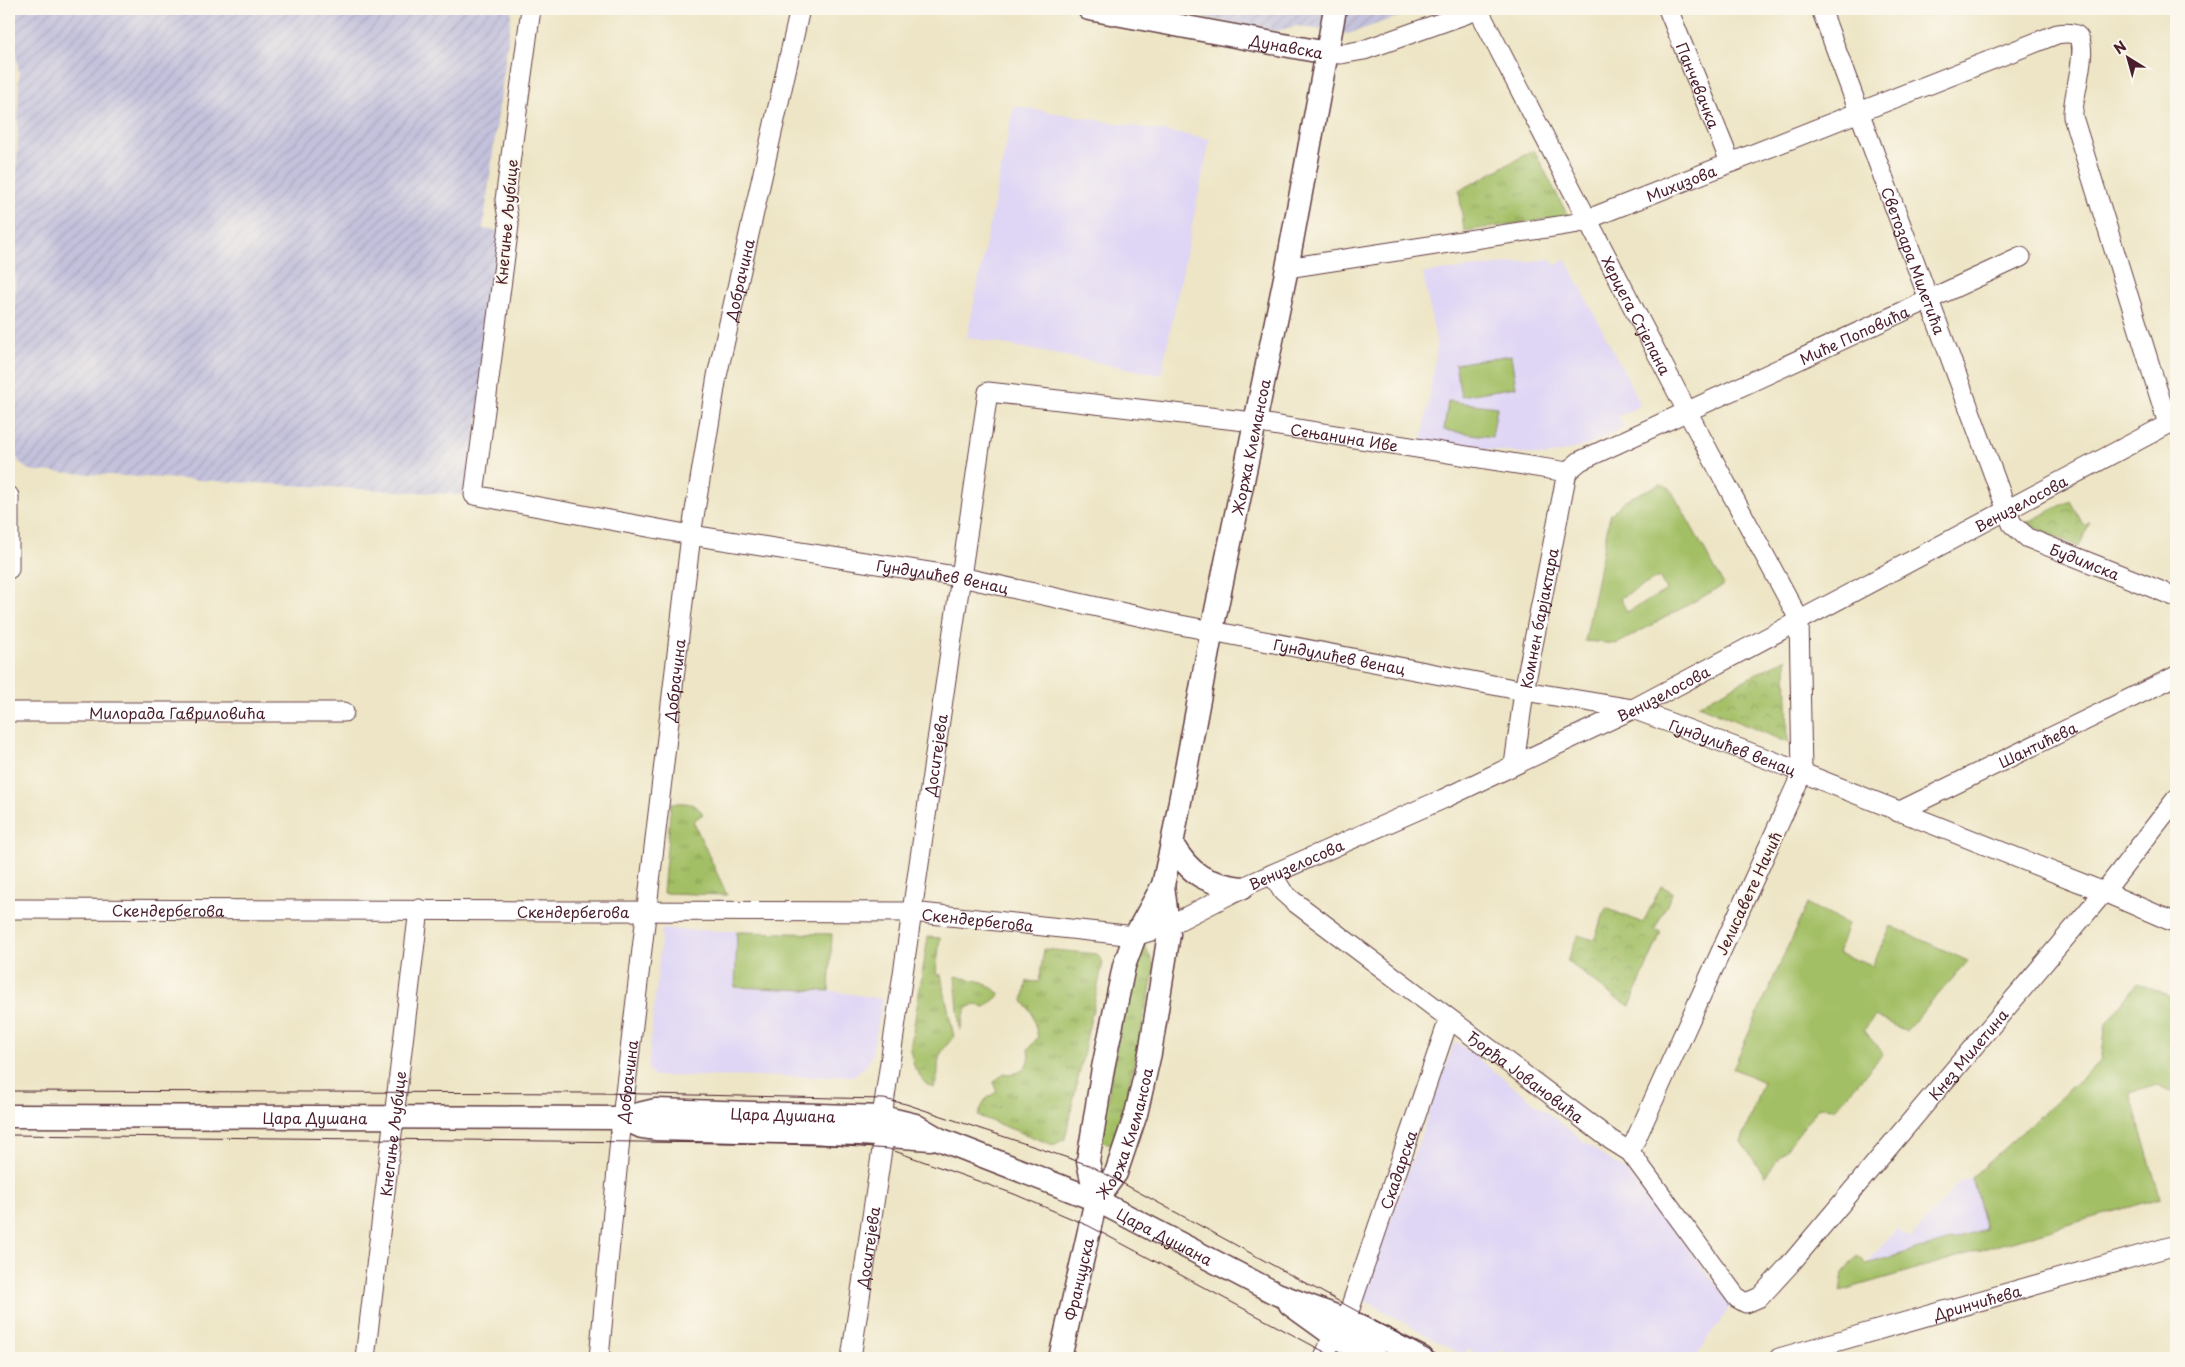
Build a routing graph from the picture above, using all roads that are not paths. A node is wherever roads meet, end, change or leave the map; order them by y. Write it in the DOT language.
graph roads {
  1 [pos="531,9"];
  2 [pos="800,9"];
  3 [pos="1089,9"];
  4 [pos="1335,9"];
  5 [pos="1479,9"];
  6 [pos="1668,9"];
  7 [pos="1820,9"];
  8 [pos="1327,53"];
  9 [pos="1858,111"];
  10 [pos="1730,162"];
  11 [pos="1589,219"];
  12 [pos="2021,257"];
  13 [pos="1287,268"];
  14 [pos="1928,299"];
  15 [pos="988,392"];
  16 [pos="1688,413"];
  17 [pos="1254,422"];
  18 [pos="2172,422"];
  19 [pos="1567,472"];
  20 [pos="474,495"];
  21 [pos="10,501"];
  22 [pos="2006,510"];
  23 [pos="691,534"];
  24 [pos="9,569"];
  25 [pos="961,577"];
  26 [pos="2176,597"];
  27 [pos="1799,619"];
  28 [pos="1212,630"];
  29 [pos="2176,676"];
  30 [pos="1524,691"];
  31 [pos="1633,709"];
  32 [pos="9,712"];
  33 [pos="344,712"];
  34 [pos="1514,765"];
  35 [pos="1802,773"];
  36 [pos="2176,799"];
  37 [pos="1898,812"];
  38 [pos="1172,844"];
  39 [pos="1272,874"];
  40 [pos="1163,885"];
  41 [pos="1242,888"];
  42 [pos="2104,892"];
  43 [pos="9,909"];
  44 [pos="419,909"];
  45 [pos="647,912"];
  46 [pos="912,912"];
  47 [pos="2176,923"];
  48 [pos="1168,926"];
  49 [pos="1135,936"];
  50 [pos="1449,1019"];
  51 [pos="9,1116"];
  52 [pos="622,1118"];
  53 [pos="393,1119"];
  54 [pos="883,1126"];
  55 [pos="1630,1152"];
  56 [pos="1096,1200"];
  57 [pos="2176,1244"];
  58 [pos="1752,1302"];
  59 [pos="1340,1328"];
  60 [pos="365,1358"];
  61 [pos="599,1358"];
  62 [pos="851,1358"];
  63 [pos="1060,1358"];
  64 [pos="1324,1358"];
  65 [pos="1375,1358"];
  66 [pos="1422,1358"];
  67 [pos="1778,1358"];
  1 -- 20 [label="street, Кнегиње Љубице"];
  2 -- 23 [label="street, Добрачина"];
  3 -- 8 [label="main road, Дунавска"];
  4 -- 8 [label="main road, Жоржа Клемансоа"];
  5 -- 8 [label="street, Дунавска"];
  5 -- 11 [label="street, Херцега Стјепана"];
  6 -- 10 [label="street, Панчевачка"];
  7 -- 9 [label="street, Светозара Милетића"];
  8 -- 13 [label="main road, Жоржа Клемансоа"];
  9 -- 10 [label="street, Михизова"];
  9 -- 14 [label="street, Светозара Милетића"];
  9 -- 18 [label="street, Михизова"];
  10 -- 11 [label="street, Михизова"];
  11 -- 13 [label="street, Михизова"];
  11 -- 16 [label="street, Херцега Стјепана"];
  12 -- 14 [label="street, Миће Поповића"];
  13 -- 17 [label="main road, Жоржа Клемансоа"];
  14 -- 16 [label="street, Миће Поповића"];
  14 -- 22 [label="street, Светозара Милетића"];
  15 -- 17 [label="street, Сењанина Иве"];
  15 -- 25 [label="street, Доситејева"];
  16 -- 19 [label="street"];
  16 -- 27 [label="street, Херцега Стјепана"];
  17 -- 19 [label="street, Сењанина Иве"];
  17 -- 28 [label="main road, Жоржа Клемансоа"];
  18 -- 22 [label="street, Венизелосова"];
  19 -- 30 [label="street, Комнен барјактара"];
  20 -- 23 [label="street, Гундулићев венац"];
  21 -- 24 [label="street"];
  22 -- 26 [label="street, Будимска"];
  22 -- 27 [label="street, Венизелосова"];
  23 -- 25 [label="street, Гундулићев венац"];
  23 -- 45 [label="street, Добрачина"];
  25 -- 28 [label="street, Гундулићев венац"];
  25 -- 46 [label="street, Доситејева"];
  27 -- 31 [label="street, Венизелосова"];
  27 -- 35 [label="street, Јелисавете Начић"];
  28 -- 30 [label="street, Гундулићев венац"];
  28 -- 38 [label="main road, Жоржа Клемансоа"];
  29 -- 37 [label="street, Шантићева"];
  30 -- 31 [label="street, Гундулићев венац"];
  30 -- 34 [label="street, Комнен барјактара"];
  31 -- 34 [label="street, Венизелосова"];
  31 -- 35 [label="street, Гундулићев венац"];
  32 -- 33 [label="street, Милорада Гавриловића"];
  34 -- 39 [label="street, Венизелосова"];
  35 -- 37 [label="street, Гундулићев венац"];
  35 -- 55 [label="street, Јелисавете Начић"];
  36 -- 42 [label="street, Кнез Милетина"];
  37 -- 42 [label="street, Гундулићев венац"];
  38 -- 40 [label="main road, Жоржа Клемансоа"];
  38 -- 41 [label="main road"];
  39 -- 41 [label="street, Венизелосова"];
  39 -- 50 [label="street, Ђорђа Јовановића"];
  40 -- 48 [label="main road, Жоржа Клемансоа"];
  40 -- 49 [label="main road, Жоржа Клемансоа"];
  41 -- 48 [label="street, Венизелосова"];
  42 -- 47 [label="street, Гундулићев венац"];
  42 -- 58 [label="street, Кнез Милетина"];
  43 -- 44 [label="street, Скендербегова"];
  44 -- 45 [label="street, Скендербегова"];
  44 -- 53 [label="street, Кнегиње Љубице"];
  45 -- 46 [label="street, Скендербегова"];
  45 -- 52 [label="street, Добрачина"];
  46 -- 49 [label="street, Скендербегова"];
  46 -- 54 [label="street, Доситејева"];
  48 -- 49 [label="street, Венизелосова"];
  48 -- 56 [label="main road, Жоржа Клемансоа"];
  49 -- 56 [label="main road, Жоржа Клемансоа"];
  50 -- 55 [label="street, Ђорђа Јовановића"];
  50 -- 59 [label="street, Скадарска"];
  51 -- 53 [label="main road, Цара Душана"];
  52 -- 53 [label="main road, Цара Душана"];
  52 -- 54 [label="main road, Цара Душана"];
  52 -- 61 [label="street, Добрачина"];
  53 -- 60 [label="street, Кнегиње Љубице"];
  54 -- 56 [label="main road, Цара Душана"];
  54 -- 62 [label="street, Доситејева"];
  55 -- 58 [label="street, Ђорђа Јовановића"];
  56 -- 59 [label="main road, Цара Душана"];
  56 -- 63 [label="main road, Француска"];
  57 -- 67 [label="street, Дринчићева"];
  59 -- 64 [label="street, Скадарска"];
  59 -- 65 [label="main road"];
  59 -- 66 [label="main road"];
}
